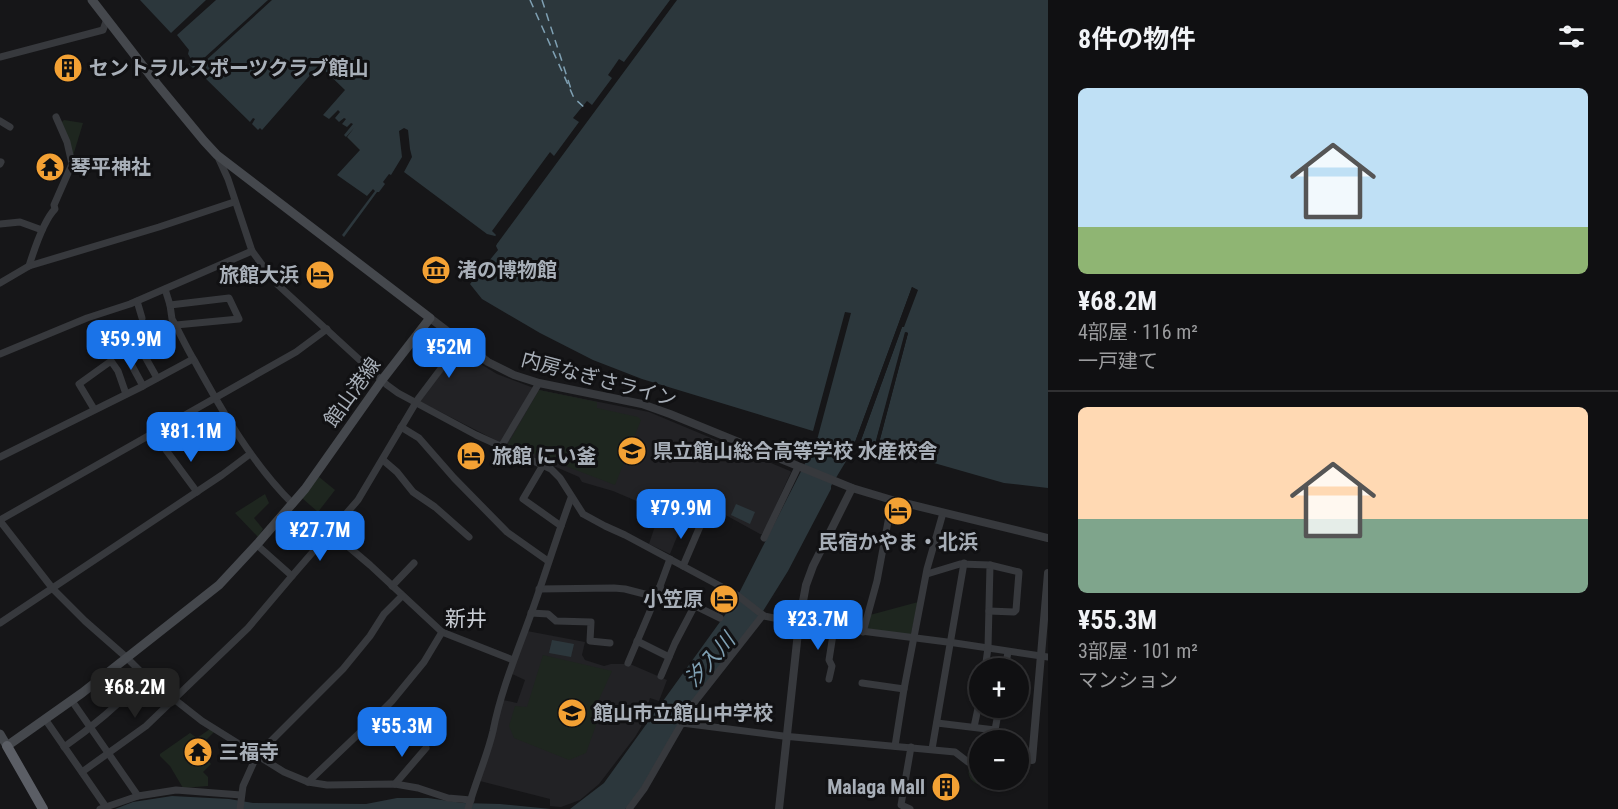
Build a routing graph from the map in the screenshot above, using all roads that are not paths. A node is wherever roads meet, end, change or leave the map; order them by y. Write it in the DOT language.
graph roads {
  1 [pos="92,0"];
  2 [pos="107,19"];
  3 [pos="0,57"];
  4 [pos="56,117"];
  5 [pos="0,121"];
  6 [pos="10,127"];
  7 [pos="218,155"];
  8 [pos="234,202"];
  9 [pos="0,224"];
  10 [pos="42,230"];
  11 [pos="252,251"];
  12 [pos="29,266"];
  13 [pos="0,283"];
  14 [pos="165,290"];
  15 [pos="137,301"];
  16 [pos="170,306"];
  17 [pos="142,318"];
  18 [pos="430,318"];
  19 [pos="176,326"];
  20 [pos="327,329"];
  21 [pos="134,337"];
  22 [pos="461,342"];
  23 [pos="124,351"];
  24 [pos="0,354"];
  25 [pos="193,359"];
  26 [pos="156,378"];
  27 [pos="382,380"];
  28 [pos="539,383"];
  29 [pos="142,386"];
  30 [pos="126,394"];
  31 [pos="215,398"];
  32 [pos="417,403"];
  33 [pos="94,409"];
  34 [pos="401,427"];
  35 [pos="501,447"];
  36 [pos="166,450"];
  37 [pos="250,454"];
  38 [pos="0,457"];
  39 [pos="383,460"];
  40 [pos="543,465"];
  41 [pos="799,468"];
  42 [pos="852,488"];
  43 [pos="197,492"];
  44 [pos="572,498"];
  45 [pos="892,500"];
  46 [pos="293,504"];
  47 [pos="943,513"];
  48 [pos="0,521"];
  49 [pos="701,524"];
  50 [pos="561,526"];
  51 [pos="331,532"];
  52 [pos="469,537"];
  53 [pos="764,538"];
  54 [pos="1048,538"];
  55 [pos="257,545"];
  56 [pos="670,559"];
  57 [pos="548,561"];
  58 [pos="414,563"];
  59 [pos="964,563"];
  60 [pos="990,565"];
  61 [pos="683,566"];
  62 [pos="1048,573"];
  63 [pos="927,574"];
  64 [pos="291,576"];
  65 [pos="392,586"];
  66 [pos="659,588"];
  67 [pos="53,589"];
  68 [pos="538,589"];
  69 [pos="402,596"];
  70 [pos="656,597"];
  71 [pos="695,604"];
  72 [pos="989,611"];
  73 [pos="531,613"];
  74 [pos="762,615"];
  75 [pos="720,618"];
  76 [pos="0,623"];
  77 [pos="799,623"];
  78 [pos="834,627"];
  79 [pos="442,632"];
  80 [pos="862,632"];
  81 [pos="914,638"];
  82 [pos="638,641"];
  83 [pos="610,643"];
  84 [pos="951,643"];
  85 [pos="988,648"];
  86 [pos="1008,652"];
  87 [pos="1044,656"];
  88 [pos="126,657"];
  89 [pos="669,657"];
  90 [pos="987,658"];
  91 [pos="1007,658"];
  92 [pos="513,660"];
  93 [pos="628,663"];
  94 [pos="661,676"];
  95 [pos="147,677"];
  96 [pos="829,679"];
  97 [pos="862,683"];
  98 [pos="904,689"];
  99 [pos="173,699"];
  100 [pos="72,701"];
  101 [pos="976,718"];
  102 [pos="997,718"];
  103 [pos="45,719"];
  104 [pos="682,723"];
  105 [pos="937,723"];
  106 [pos="974,727"];
  107 [pos="90,729"];
  108 [pos="0,734"];
  109 [pos="788,736"];
  110 [pos="895,746"];
  111 [pos="64,747"];
  112 [pos="911,747"];
  113 [pos="426,748"];
  114 [pos="3,749"];
  115 [pos="932,749"];
  116 [pos="109,753"];
  117 [pos="257,755"];
  118 [pos="1032,760"];
  119 [pos="968,762"];
  120 [pos="82,771"];
  121 [pos="308,782"];
  122 [pos="396,784"];
  123 [pos="138,796"];
  124 [pos="241,797"];
  125 [pos="470,804"];
  126 [pos="103,808"];
  127 [pos="42,809"];
  128 [pos="240,809"];
  129 [pos="628,809"];
  130 [pos="779,809"];
  131 [pos="910,809"];
  1 -- 2 [label="main road"];
  2 -- 3 [label="street"];
  2 -- 7 [label="main road"];
  4 -- 10 [label="street"];
  5 -- 6 [label="street"];
  7 -- 8 [label="street"];
  7 -- 18 [label="main road"];
  8 -- 11 [label="street"];
  8 -- 12 [label="street"];
  9 -- 10 [label="street"];
  10 -- 12 [label="street"];
  11 -- 14 [label="street"];
  11 -- 20 [label="street"];
  12 -- 13 [label="street"];
  14 -- 15 [label="street"];
  14 -- 16 [label="street"];
  15 -- 17 [label="street"];
  15 -- 24 [label="street"];
  16 -- 19 [label="street"];
  16 -- 19 [label="street"];
  18 -- 22 [label="street, 内房なぎさライン"];
  18 -- 27 [label="main road, 館山港線"];
  19 -- 25 [label="street"];
  20 -- 27 [label="street"];
  20 -- 31 [label="street"];
  21 -- 26 [label="street"];
  22 -- 28 [label="street, 内房なぎさライン"];
  22 -- 32 [label="street"];
  23 -- 29 [label="street"];
  25 -- 26 [label="street"];
  25 -- 31 [label="street"];
  26 -- 29 [label="street"];
  27 -- 32 [label="street"];
  27 -- 46 [label="main road, 館山港線"];
  28 -- 35 [label="street"];
  28 -- 41 [label="street, 内房なぎさライン"];
  29 -- 30 [label="street"];
  30 -- 33 [label="street"];
  30 -- 33 [label="street"];
  31 -- 37 [label="street"];
  31 -- 48 [label="street"];
  32 -- 34 [label="street"];
  32 -- 35 [label="street"];
  33 -- 38 [label="street"];
  34 -- 39 [label="street"];
  34 -- 57 [label="street"];
  35 -- 40 [label="street"];
  36 -- 43 [label="street"];
  37 -- 43 [label="street"];
  37 -- 46 [label="street"];
  39 -- 51 [label="street"];
  39 -- 52 [label="street"];
  40 -- 44 [label="street"];
  40 -- 50 [label="street"];
  41 -- 42 [label="street, 内房なぎさライン"];
  41 -- 53 [label="street"];
  42 -- 45 [label="street, 内房なぎさライン"];
  42 -- 77 [label="street"];
  43 -- 67 [label="street"];
  44 -- 50 [label="street"];
  44 -- 56 [label="street"];
  45 -- 47 [label="street, 内房なぎさライン"];
  45 -- 80 [label="street"];
  46 -- 55 [label="main road, 館山港線"];
  47 -- 54 [label="street, 内房なぎさライン"];
  47 -- 63 [label="street"];
  48 -- 67 [label="street"];
  49 -- 61 [label="street"];
  50 -- 57 [label="street"];
  51 -- 64 [label="street"];
  51 -- 65 [label="street"];
  55 -- 64 [label="street"];
  55 -- 88 [label="main road, 館山港線"];
  56 -- 61 [label="street"];
  56 -- 66 [label="street"];
  57 -- 68 [label="street"];
  58 -- 65 [label="street"];
  59 -- 60 [label="street"];
  59 -- 63 [label="street"];
  59 -- 84 [label="street"];
  60 -- 72 [label="street"];
  60 -- 72 [label="street"];
  61 -- 74 [label="street"];
  62 -- 87 [label="street"];
  63 -- 81 [label="street"];
  64 -- 99 [label="street"];
  65 -- 69 [label="street"];
  66 -- 70 [label="street"];
  66 -- 71 [label="street"];
  67 -- 76 [label="street"];
  67 -- 88 [label="street"];
  68 -- 70 [label="street"];
  68 -- 73 [label="street"];
  69 -- 79 [label="street"];
  69 -- 117 [label="street"];
  70 -- 82 [label="street"];
  71 -- 75 [label="street"];
  71 -- 89 [label="street"];
  72 -- 85 [label="street"];
  73 -- 83 [label="street"];
  73 -- 92 [label="street"];
  74 -- 77 [label="street"];
  74 -- 104 [label="street"];
  77 -- 78 [label="street"];
  77 -- 109 [label="street"];
  78 -- 80 [label="street"];
  78 -- 96 [label="street"];
  79 -- 92 [label="street"];
  79 -- 121 [label="street"];
  80 -- 81 [label="street"];
  81 -- 84 [label="street"];
  81 -- 98 [label="street"];
  82 -- 89 [label="street"];
  82 -- 93 [label="street"];
  84 -- 85 [label="street"];
  84 -- 105 [label="street"];
  85 -- 86 [label="street"];
  85 -- 90 [label="street"];
  86 -- 87 [label="street"];
  86 -- 91 [label="street"];
  87 -- 118 [label="street"];
  88 -- 95 [label="street"];
  88 -- 100 [label="main road, 館山港線"];
  89 -- 94 [label="street"];
  92 -- 125 [label="street"];
  95 -- 99 [label="street"];
  95 -- 107 [label="street"];
  97 -- 98 [label="street"];
  98 -- 110 [label="street"];
  99 -- 116 [label="street"];
  99 -- 117 [label="street"];
  100 -- 103 [label="main road, 館山港線"];
  100 -- 107 [label="street"];
  101 -- 106 [label="street"];
  102 -- 106 [label="street"];
  103 -- 111 [label="street"];
  103 -- 114 [label="main road, 館山港線"];
  104 -- 109 [label="street"];
  104 -- 129 [label="street"];
  105 -- 106 [label="street"];
  105 -- 115 [label="street"];
  107 -- 111 [label="street"];
  107 -- 116 [label="street"];
  108 -- 114 [label="main road"];
  109 -- 110 [label="street"];
  109 -- 130 [label="street"];
  110 -- 112 [label="street"];
  111 -- 120 [label="street"];
  112 -- 115 [label="street"];
  112 -- 131 [label="street"];
  113 -- 122 [label="street"];
  114 -- 127 [label="highway"];
  115 -- 119 [label="street"];
  116 -- 120 [label="street"];
  116 -- 123 [label="street"];
  117 -- 121 [label="street"];
  117 -- 124 [label="street"];
  120 -- 126 [label="street"];
  121 -- 122 [label="street"];
  122 -- 125 [label="street"];
  123 -- 124 [label="street"];
  123 -- 126 [label="street"];
  124 -- 128 [label="street"];
}
